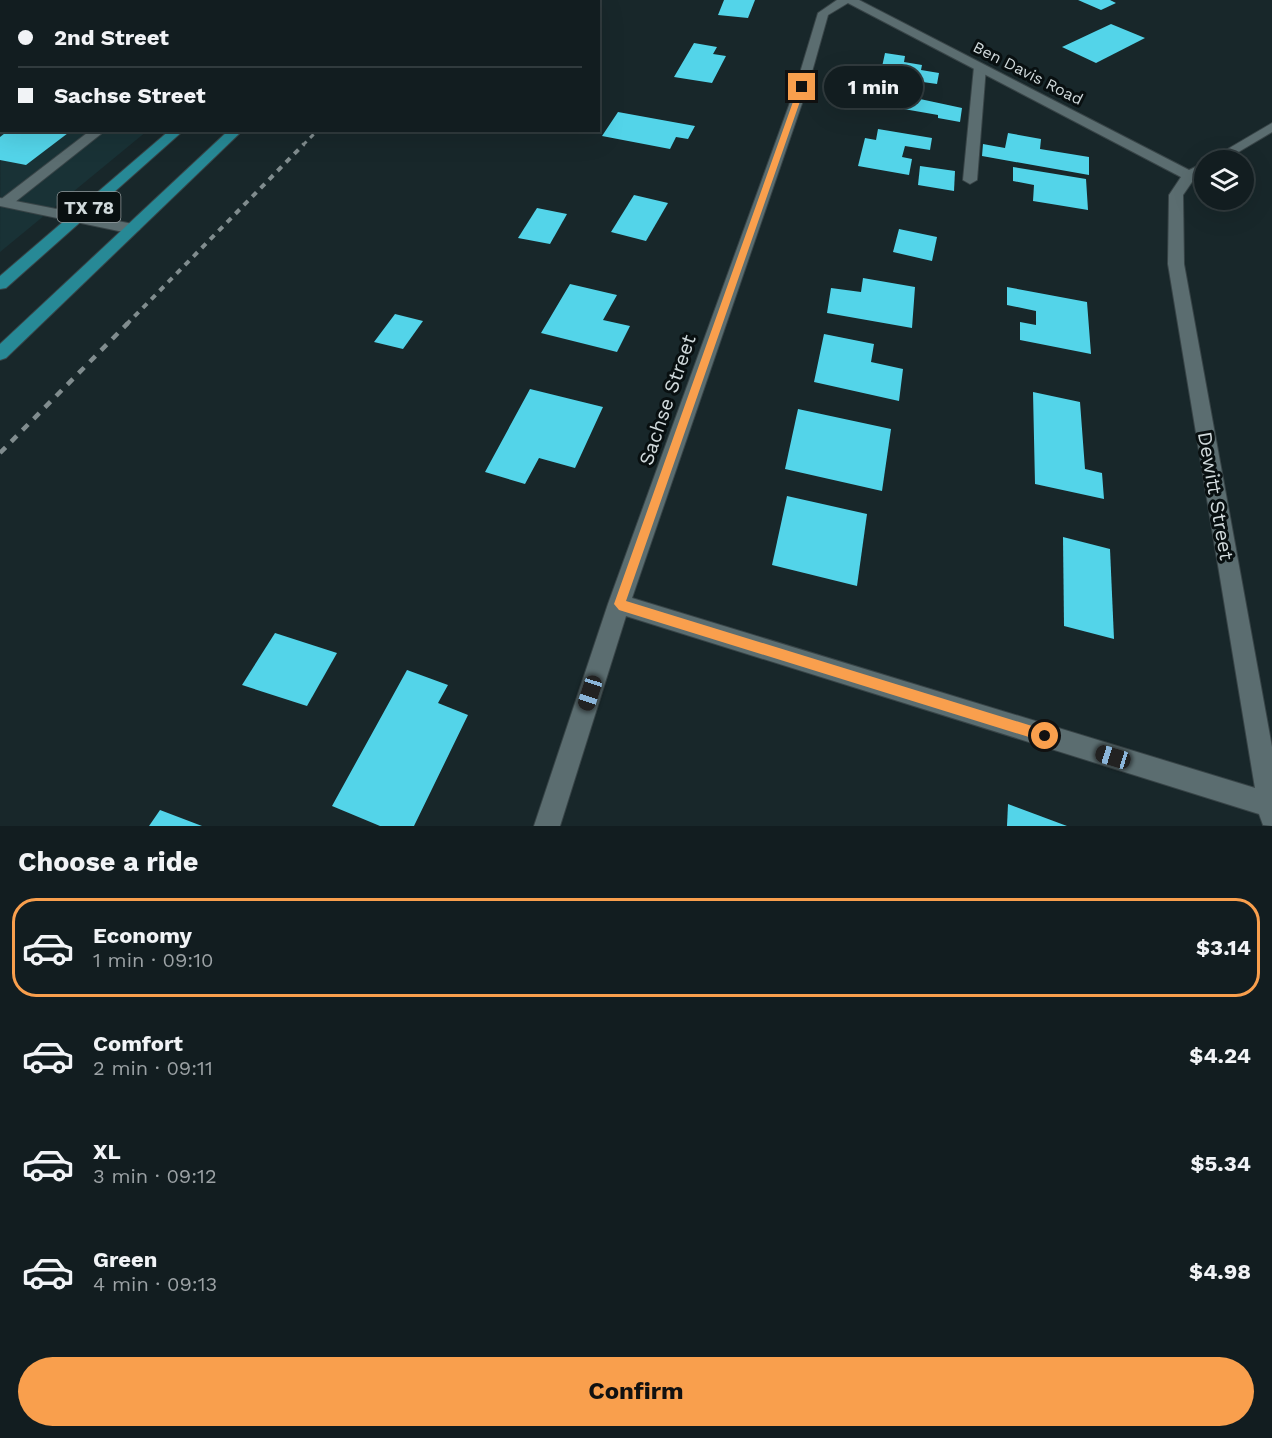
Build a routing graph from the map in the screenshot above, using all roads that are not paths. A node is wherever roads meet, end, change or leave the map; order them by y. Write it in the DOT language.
graph roads {
  1 [pos="845,0"];
  2 [pos="851,0"];
  3 [pos="980,67"];
  4 [pos="1272,128"];
  5 [pos="97,132"];
  6 [pos="176,132"];
  7 [pos="235,132"];
  8 [pos="1234,150"];
  9 [pos="1194,170"];
  10 [pos="1194,174"];
  11 [pos="970,180"];
  12 [pos="3,203"];
  13 [pos="77,217"];
  14 [pos="133,229"];
  15 [pos="0,284"];
  16 [pos="0,354"];
  17 [pos="619,604"];
  18 [pos="1271,810"];
  19 [pos="547,826"];
  1 -- 17 [label="street, Sachse Street"];
  2 -- 3 [label="street, Ben Davis Road"];
  3 -- 9 [label="street, Ben Davis Road"];
  3 -- 11 [label="street"];
  4 -- 8 [label="street"];
  5 -- 12 [label="street"];
  6 -- 13 [label="main road, TX 78"];
  7 -- 14 [label="main road, TX 78"];
  10 -- 18 [label="street, Dewitt Street"];
  12 -- 13 [label="street"];
  13 -- 14 [label="street"];
  13 -- 15 [label="main road, TX 78"];
  14 -- 16 [label="main road, TX 78"];
  17 -- 18 [label="street"];
  17 -- 19 [label="street, Sachse Street"];
}
